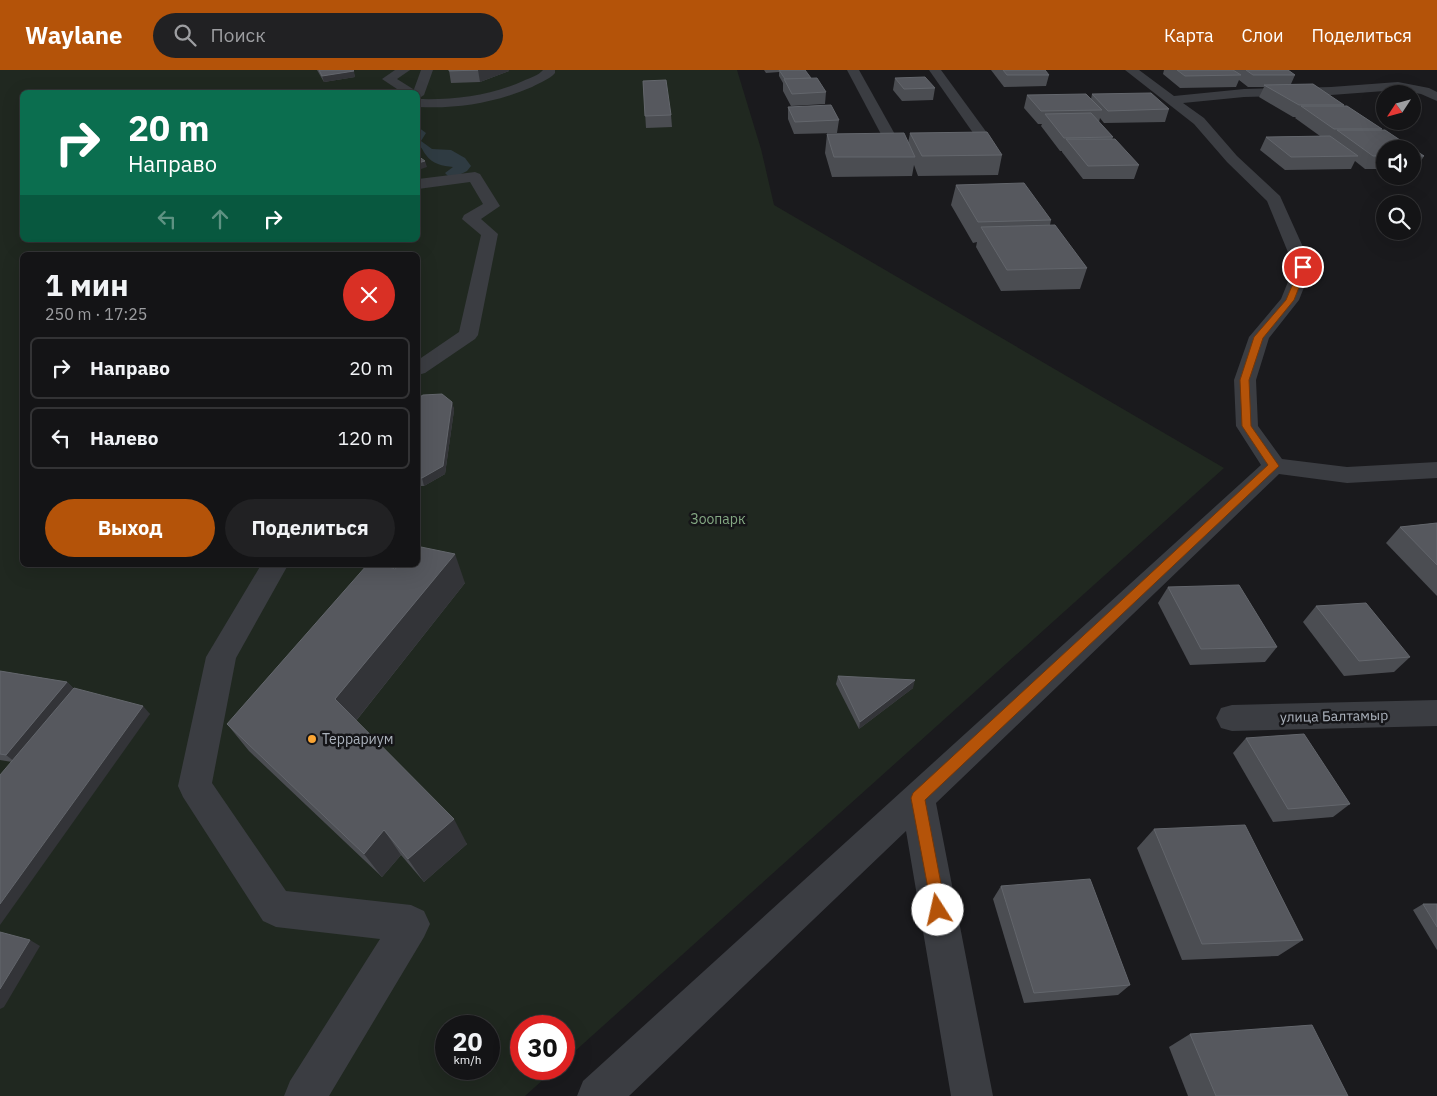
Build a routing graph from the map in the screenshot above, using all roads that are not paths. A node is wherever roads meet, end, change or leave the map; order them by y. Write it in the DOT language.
graph roads {
  1 [pos="404,70"];
  2 [pos="427,70"];
  3 [pos="549,70"];
  4 [pos="852,70"];
  5 [pos="935,70"];
  6 [pos="1131,70"];
  7 [pos="405,90"];
  8 [pos="420,90"];
  9 [pos="1437,97"];
  10 [pos="1171,100"];
  11 [pos="420,103"];
  12 [pos="984,137"];
  13 [pos="890,138"];
  14 [pos="420,184"];
  15 [pos="420,368"];
  16 [pos="1274,466"];
  17 [pos="1437,470"];
  18 [pos="274,567"];
  19 [pos="1437,713"];
  20 [pos="1232,718"];
  21 [pos="918,798"];
  22 [pos="305,1096"];
  23 [pos="598,1096"];
  24 [pos="972,1096"];
  1 -- 7 [label="street"];
  2 -- 8 [label="street"];
  3 -- 11 [label="street"];
  4 -- 13 [label="street"];
  5 -- 12 [label="street"];
  6 -- 10 [label="street"];
  9 -- 10 [label="street"];
  10 -- 16 [label="street"];
  14 -- 15 [label="street"];
  16 -- 17 [label="street"];
  16 -- 21 [label="street"];
  18 -- 22 [label="street"];
  19 -- 20 [label="street, улица Балтамыр"];
  21 -- 23 [label="street"];
  21 -- 24 [label="street"];
}
